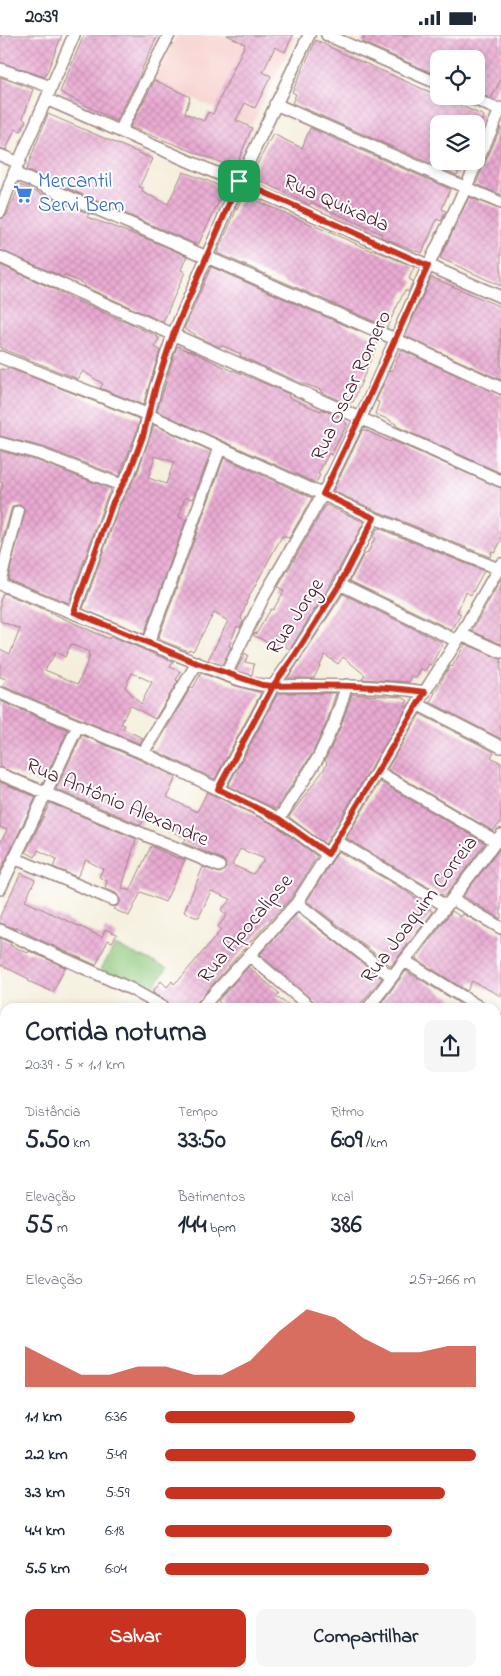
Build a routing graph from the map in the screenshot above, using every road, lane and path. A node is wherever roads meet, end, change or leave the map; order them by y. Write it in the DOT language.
graph roads {
  1 [pos="74,35"];
  2 [pos="169,35"];
  3 [pos="309,35"];
  4 [pos="327,35"];
  5 [pos="0,69"];
  6 [pos="430,80"];
  7 [pos="51,87"];
  8 [pos="46,99"];
  9 [pos="485,103"];
  10 [pos="275,104"];
  11 [pos="501,110"];
  12 [pos="120,131"];
  13 [pos="0,155"];
  14 [pos="16,167"];
  15 [pos="239,181"];
  16 [pos="466,187"];
  17 [pos="501,203"];
  18 [pos="0,212"];
  19 [pos="0,257"];
  20 [pos="206,257"];
  21 [pos="428,266"];
  22 [pos="501,297"];
  23 [pos="173,335"];
  24 [pos="395,339"];
  25 [pos="0,357"];
  26 [pos="501,388"];
  27 [pos="149,415"];
  28 [pos="360,417"];
  29 [pos="0,443"];
  30 [pos="220,448"];
  31 [pos="501,481"];
  32 [pos="121,485"];
  33 [pos="323,494"];
  34 [pos="18,513"];
  35 [pos="374,518"];
  36 [pos="500,568"];
  37 [pos="0,582"];
  38 [pos="340,584"];
  39 [pos="74,612"];
  40 [pos="459,638"];
  41 [pos="148,644"];
  42 [pos="501,652"];
  43 [pos="197,663"];
  44 [pos="226,674"];
  45 [pos="347,685"];
  46 [pos="273,686"];
  47 [pos="425,692"];
  48 [pos="0,693"];
  49 [pos="417,704"];
  50 [pos="78,726"];
  51 [pos="501,747"];
  52 [pos="143,753"];
  53 [pos="378,772"];
  54 [pos="0,774"];
  55 [pos="218,789"];
  56 [pos="46,793"];
  57 [pos="279,819"];
  58 [pos="499,838"];
  59 [pos="336,841"];
  60 [pos="328,854"];
  61 [pos="14,858"];
  62 [pos="219,866"];
  63 [pos="0,889"];
  64 [pos="112,901"];
  65 [pos="297,903"];
  66 [pos="449,903"];
  67 [pos="501,928"];
  68 [pos="0,929"];
  69 [pos="250,957"];
  70 [pos="405,961"];
  71 [pos="392,977"];
  72 [pos="156,1003"];
  73 [pos="206,1003"];
  74 [pos="305,1003"];
  75 [pos="372,1003"];
  76 [pos="473,1003"];
  1 -- 7 [label="street"];
  2 -- 12 [label="street"];
  3 -- 10 [label="street"];
  4 -- 6 [label="street"];
  5 -- 7 [label="street"];
  7 -- 8 [label="street"];
  8 -- 12 [label="street, Rua Quixada"];
  8 -- 14 [label="street"];
  9 -- 11 [label="street"];
  10 -- 15 [label="street"];
  10 -- 16 [label="street"];
  11 -- 16 [label="street, Rua Oscar Romero"];
  12 -- 15 [label="street, Rua Quixada"];
  13 -- 14 [label="street"];
  14 -- 18 [label="street"];
  14 -- 20 [label="street"];
  15 -- 20 [label="street"];
  15 -- 21 [label="street, Rua Quixada"];
  16 -- 17 [label="street"];
  16 -- 21 [label="street, Rua Oscar Romero"];
  19 -- 23 [label="street"];
  20 -- 23 [label="street"];
  20 -- 24 [label="street"];
  21 -- 22 [label="street, Rua Quixada"];
  21 -- 24 [label="street, Rua Oscar Romero"];
  23 -- 27 [label="street"];
  23 -- 28 [label="street"];
  24 -- 26 [label="street"];
  24 -- 28 [label="street, Rua Oscar Romero"];
  25 -- 27 [label="street"];
  27 -- 30 [label="street"];
  27 -- 32 [label="street"];
  28 -- 31 [label="street"];
  28 -- 33 [label="street, Rua Oscar Romero"];
  29 -- 32 [label="street"];
  30 -- 33 [label="street"];
  30 -- 41 [label="street"];
  32 -- 39 [label="street"];
  33 -- 35 [label="street"];
  33 -- 44 [label="street, Rua Oscar Romero"];
  34 -- 37 [label="street"];
  35 -- 36 [label="street"];
  35 -- 38 [label="street, Rua Jorge"];
  36 -- 40 [label="street, Rua Apocalipse"];
  37 -- 39 [label="street"];
  38 -- 40 [label="street"];
  38 -- 46 [label="street, Rua Jorge"];
  39 -- 41 [label="street"];
  40 -- 42 [label="street"];
  40 -- 47 [label="street, Rua Apocalipse"];
  41 -- 43 [label="street"];
  43 -- 44 [label="street"];
  43 -- 52 [label="street"];
  44 -- 46 [label="street"];
  45 -- 46 [label="street"];
  45 -- 47 [label="street"];
  45 -- 57 [label="street"];
  46 -- 55 [label="street, Rua Jorge"];
  47 -- 49 [label="street, Rua Apocalipse"];
  48 -- 50 [label="street"];
  49 -- 51 [label="street"];
  49 -- 53 [label="street, Rua Apocalipse"];
  50 -- 52 [label="street"];
  50 -- 56 [label="street"];
  52 -- 55 [label="street"];
  53 -- 58 [label="street"];
  53 -- 59 [label="street, Rua Apocalipse"];
  54 -- 56 [label="street, Rua Antônio Alexandre"];
  55 -- 57 [label="street"];
  56 -- 61 [label="street"];
  56 -- 62 [label="street, Rua Antônio Alexandre"];
  57 -- 60 [label="street"];
  58 -- 66 [label="street, Rua Joaquim Correia"];
  59 -- 60 [label="street, Rua Apocalipse"];
  59 -- 66 [label="street"];
  60 -- 65 [label="street, Rua Apocalipse"];
  61 -- 63 [label="street"];
  61 -- 64 [label="street"];
  65 -- 69 [label="street, Rua Apocalipse"];
  65 -- 71 [label="street"];
  66 -- 67 [label="street"];
  66 -- 70 [label="street, Rua Joaquim Correia"];
  68 -- 72 [label="street"];
  69 -- 73 [label="street, Rua Apocalipse"];
  69 -- 74 [label="street"];
  70 -- 71 [label="street, Rua Joaquim Correia"];
  70 -- 76 [label="street"];
  71 -- 75 [label="street, Rua Joaquim Correia"];
}
